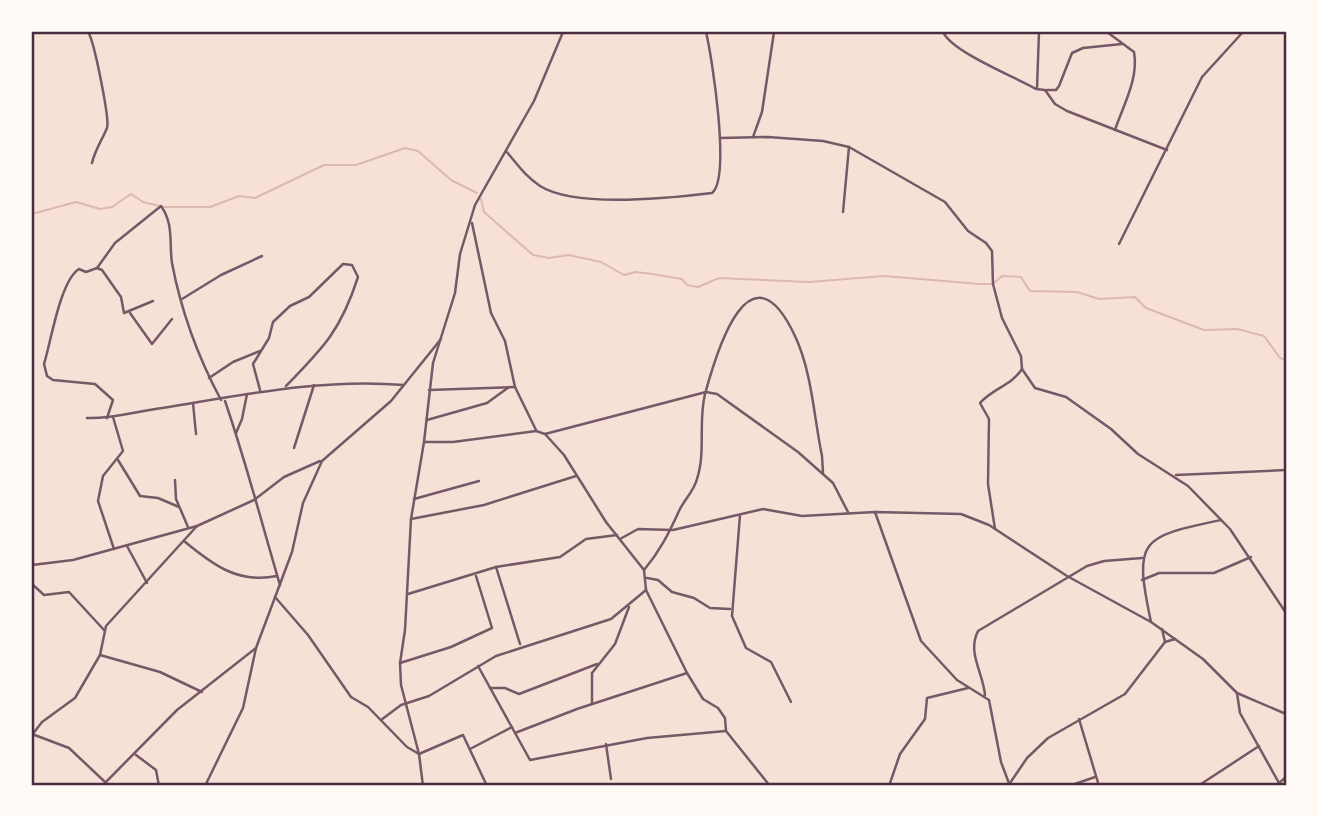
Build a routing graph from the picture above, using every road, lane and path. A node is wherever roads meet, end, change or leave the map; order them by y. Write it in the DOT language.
graph roads {
  1 [pos="88,32"];
  2 [pos="563,32"];
  3 [pos="706,32"];
  4 [pos="774,32"];
  5 [pos="943,32"];
  6 [pos="1039,32"];
  7 [pos="1107,32"];
  8 [pos="1243,32"];
  9 [pos="1122,44"];
  10 [pos="1037,89"];
  11 [pos="1045,90"];
  12 [pos="1115,130"];
  13 [pos="753,137"];
  14 [pos="720,138"];
  15 [pos="849,147"];
  16 [pos="506,150"];
  17 [pos="1167,150"];
  18 [pos="92,163"];
  19 [pos="843,212"];
  20 [pos="472,223"];
  21 [pos="1119,244"];
  22 [pos="262,256"];
  23 [pos="97,268"];
  24 [pos="182,300"];
  25 [pos="153,301"];
  26 [pos="130,313"];
  27 [pos="172,319"];
  28 [pos="443,336"];
  29 [pos="260,351"];
  30 [pos="1022,369"];
  31 [pos="209,378"];
  32 [pos="314,385"];
  33 [pos="404,385"];
  34 [pos="286,386"];
  35 [pos="509,387"];
  36 [pos="515,387"];
  37 [pos="260,390"];
  38 [pos="429,390"];
  39 [pos="706,391"];
  40 [pos="247,394"];
  41 [pos="223,400"];
  42 [pos="193,403"];
  43 [pos="113,417"];
  44 [pos="87,418"];
  45 [pos="107,418"];
  46 [pos="426,420"];
  47 [pos="536,431"];
  48 [pos="236,433"];
  49 [pos="196,434"];
  50 [pos="545,434"];
  51 [pos="424,442"];
  52 [pos="295,448"];
  53 [pos="118,460"];
  54 [pos="322,461"];
  55 [pos="1286,470"];
  56 [pos="822,473"];
  57 [pos="1173,474"];
  58 [pos="577,476"];
  59 [pos="175,481"];
  60 [pos="479,481"];
  61 [pos="413,499"];
  62 [pos="254,500"];
  63 [pos="179,507"];
  64 [pos="875,512"];
  65 [pos="848,513"];
  66 [pos="740,515"];
  67 [pos="411,519"];
  68 [pos="1222,520"];
  69 [pos="197,526"];
  70 [pos="188,528"];
  71 [pos="673,530"];
  72 [pos="995,530"];
  73 [pos="619,537"];
  74 [pos="184,541"];
  75 [pos="127,546"];
  76 [pos="114,550"];
  77 [pos="1251,557"];
  78 [pos="1142,558"];
  79 [pos="32,565"];
  80 [pos="496,567"];
  81 [pos="644,570"];
  82 [pos="475,574"];
  83 [pos="278,576"];
  84 [pos="1067,576"];
  85 [pos="648,578"];
  86 [pos="1142,580"];
  87 [pos="147,583"];
  88 [pos="32,584"];
  89 [pos="280,585"];
  90 [pos="646,590"];
  91 [pos="408,594"];
  92 [pos="275,597"];
  93 [pos="629,607"];
  94 [pos="730,609"];
  95 [pos="1286,613"];
  96 [pos="1152,622"];
  97 [pos="1161,629"];
  98 [pos="104,630"];
  99 [pos="1177,638"];
  100 [pos="1165,642"];
  101 [pos="521,646"];
  102 [pos="256,648"];
  103 [pos="100,655"];
  104 [pos="400,663"];
  105 [pos="597,664"];
  106 [pos="478,666"];
  107 [pos="687,673"];
  108 [pos="490,688"];
  109 [pos="968,688"];
  110 [pos="203,692"];
  111 [pos="1237,693"];
  112 [pos="985,695"];
  113 [pos="791,702"];
  114 [pos="406,704"];
  115 [pos="592,704"];
  116 [pos="1286,714"];
  117 [pos="1079,719"];
  118 [pos="381,720"];
  119 [pos="512,727"];
  120 [pos="726,731"];
  121 [pos="515,734"];
  122 [pos="32,735"];
  123 [pos="606,744"];
  124 [pos="1259,746"];
  125 [pos="470,749"];
  126 [pos="136,754"];
  127 [pos="419,754"];
  128 [pos="1095,777"];
  129 [pos="1286,777"];
  130 [pos="611,779"];
  131 [pos="104,784"];
  132 [pos="1010,784"];
  133 [pos="1280,784"];
  134 [pos="159,786"];
  135 [pos="205,786"];
  136 [pos="423,786"];
  137 [pos="487,786"];
  138 [pos="771,786"];
  139 [pos="889,786"];
  140 [pos="1069,786"];
  141 [pos="1099,786"];
  142 [pos="1198,786"];
  1 -- 18 [label="street"];
  2 -- 16 [label="street"];
  3 -- 14 [label="street"];
  4 -- 13 [label="street"];
  5 -- 10 [label="street"];
  6 -- 10 [label="street"];
  7 -- 9 [label="street"];
  8 -- 17 [label="street"];
  9 -- 11 [label="street"];
  9 -- 12 [label="street"];
  10 -- 11 [label="street"];
  11 -- 12 [label="street"];
  12 -- 17 [label="street"];
  13 -- 14 [label="street"];
  13 -- 15 [label="street"];
  14 -- 16 [label="street"];
  15 -- 19 [label="street"];
  15 -- 30 [label="street"];
  16 -- 20 [label="street"];
  17 -- 21 [label="street"];
  20 -- 28 [label="street"];
  20 -- 36 [label="street"];
  22 -- 24 [label="street"];
  23 -- 24 [label="street"];
  23 -- 26 [label="street"];
  23 -- 45 [label="street"];
  24 -- 31 [label="street"];
  25 -- 26 [label="street"];
  26 -- 27 [label="street"];
  28 -- 33 [label="street"];
  28 -- 38 [label="street"];
  29 -- 31 [label="street"];
  29 -- 34 [label="street"];
  29 -- 37 [label="street"];
  30 -- 57 [label="street"];
  30 -- 72 [label="street"];
  31 -- 41 [label="street"];
  32 -- 33 [label="street"];
  32 -- 34 [label="street"];
  32 -- 52 [label="street"];
  33 -- 54 [label="street"];
  34 -- 37 [label="street"];
  35 -- 36 [label="street"];
  35 -- 38 [label="street"];
  35 -- 46 [label="street"];
  36 -- 47 [label="street"];
  37 -- 40 [label="street"];
  38 -- 46 [label="street"];
  39 -- 50 [label="street"];
  39 -- 56 [label="street"];
  39 -- 56 [label="street"];
  39 -- 71 [label="street"];
  40 -- 41 [label="street"];
  40 -- 48 [label="street"];
  41 -- 42 [label="street"];
  41 -- 48 [label="street"];
  42 -- 43 [label="street"];
  42 -- 49 [label="street"];
  43 -- 45 [label="street"];
  43 -- 53 [label="street"];
  44 -- 45 [label="street"];
  46 -- 51 [label="street"];
  47 -- 50 [label="street"];
  47 -- 51 [label="street"];
  48 -- 62 [label="street"];
  50 -- 58 [label="street"];
  51 -- 61 [label="street"];
  53 -- 63 [label="street"];
  53 -- 76 [label="street"];
  54 -- 62 [label="street"];
  54 -- 89 [label="street"];
  55 -- 57 [label="street"];
  56 -- 65 [label="street"];
  57 -- 68 [label="street"];
  58 -- 67 [label="street"];
  58 -- 73 [label="street"];
  59 -- 63 [label="street"];
  60 -- 61 [label="street"];
  61 -- 67 [label="street"];
  62 -- 69 [label="street"];
  62 -- 83 [label="street"];
  63 -- 70 [label="street"];
  64 -- 65 [label="street"];
  64 -- 72 [label="street"];
  64 -- 109 [label="street"];
  65 -- 66 [label="street"];
  66 -- 71 [label="street"];
  66 -- 94 [label="street"];
  67 -- 91 [label="street"];
  68 -- 77 [label="street"];
  68 -- 78 [label="street"];
  69 -- 70 [label="street"];
  69 -- 74 [label="street"];
  70 -- 75 [label="street"];
  71 -- 73 [label="street"];
  71 -- 81 [label="street"];
  72 -- 84 [label="street"];
  73 -- 80 [label="street"];
  73 -- 81 [label="street"];
  74 -- 83 [label="street"];
  74 -- 87 [label="street"];
  75 -- 76 [label="street"];
  75 -- 87 [label="street"];
  76 -- 79 [label="street"];
  77 -- 86 [label="street"];
  77 -- 95 [label="street"];
  78 -- 84 [label="street"];
  78 -- 86 [label="street"];
  80 -- 82 [label="street"];
  80 -- 101 [label="street"];
  81 -- 85 [label="street"];
  82 -- 91 [label="street"];
  82 -- 104 [label="street"];
  83 -- 89 [label="street"];
  84 -- 96 [label="street"];
  84 -- 112 [label="street"];
  85 -- 90 [label="street"];
  85 -- 94 [label="street"];
  86 -- 96 [label="street"];
  87 -- 98 [label="street"];
  88 -- 98 [label="street"];
  89 -- 92 [label="street"];
  90 -- 93 [label="street"];
  90 -- 107 [label="street"];
  91 -- 104 [label="street"];
  92 -- 102 [label="street"];
  92 -- 118 [label="street"];
  93 -- 101 [label="street"];
  93 -- 105 [label="street"];
  94 -- 113 [label="street"];
  96 -- 97 [label="street"];
  97 -- 99 [label="street"];
  97 -- 100 [label="street"];
  98 -- 103 [label="street"];
  99 -- 100 [label="street"];
  99 -- 111 [label="street"];
  100 -- 117 [label="street"];
  101 -- 106 [label="street"];
  102 -- 110 [label="street"];
  102 -- 135 [label="street"];
  103 -- 110 [label="street"];
  103 -- 122 [label="street"];
  104 -- 114 [label="street"];
  105 -- 108 [label="street"];
  105 -- 115 [label="street"];
  106 -- 108 [label="street"];
  106 -- 114 [label="street"];
  107 -- 115 [label="street"];
  107 -- 120 [label="street"];
  108 -- 119 [label="street"];
  109 -- 112 [label="street"];
  109 -- 139 [label="street"];
  110 -- 126 [label="street"];
  111 -- 116 [label="street"];
  111 -- 124 [label="street"];
  112 -- 132 [label="street"];
  114 -- 118 [label="street"];
  114 -- 127 [label="street"];
  115 -- 121 [label="street"];
  117 -- 128 [label="street"];
  117 -- 132 [label="street"];
  118 -- 127 [label="street"];
  119 -- 121 [label="street"];
  119 -- 125 [label="street"];
  120 -- 123 [label="street"];
  120 -- 138 [label="street"];
  121 -- 123 [label="street"];
  122 -- 131 [label="street"];
  123 -- 130 [label="street"];
  124 -- 133 [label="street"];
  124 -- 142 [label="street"];
  125 -- 127 [label="street"];
  125 -- 137 [label="street"];
  126 -- 131 [label="street"];
  126 -- 134 [label="street"];
  127 -- 136 [label="street"];
  128 -- 140 [label="street"];
  128 -- 141 [label="street"];
  129 -- 133 [label="street"];
}
